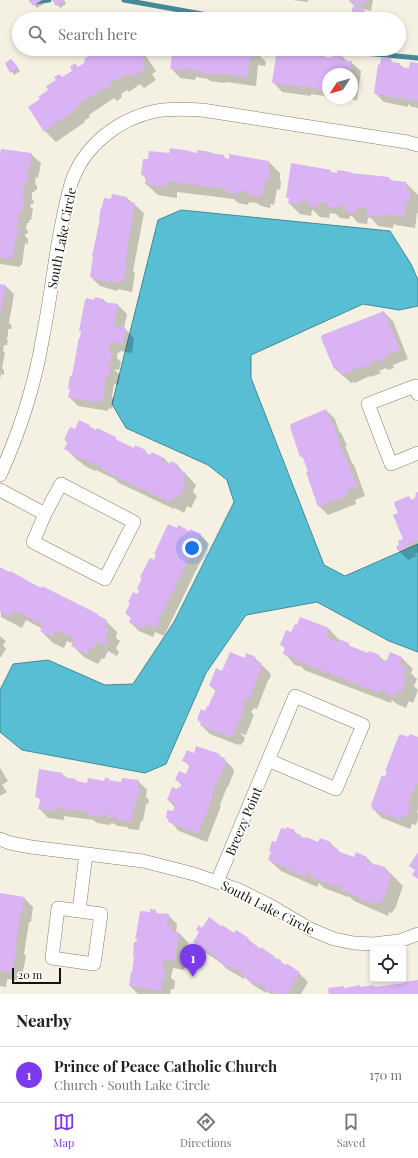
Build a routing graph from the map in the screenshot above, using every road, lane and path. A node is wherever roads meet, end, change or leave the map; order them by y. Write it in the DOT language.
graph roads {
  1 [pos="418,145"];
  2 [pos="418,394"];
  3 [pos="418,454"];
  4 [pos="0,475"];
  5 [pos="0,490"];
  6 [pos="45,514"];
  7 [pos="268,760"];
  8 [pos="0,839"];
  9 [pos="86,854"];
  10 [pos="217,882"];
  11 [pos="79,911"];
  12 [pos="418,934"];
  1 -- 4 [label="street, South Lake Circle"];
  2 -- 3 [label="street"];
  5 -- 6 [label="street"];
  6 -- 6 [label="street"];
  7 -- 7 [label="street, Breezy Point"];
  7 -- 10 [label="street, Breezy Point"];
  8 -- 9 [label="street, South Lake Circle"];
  9 -- 10 [label="street, South Lake Circle"];
  9 -- 11 [label="street"];
  10 -- 12 [label="street, South Lake Circle"];
  11 -- 11 [label="street"];
}
